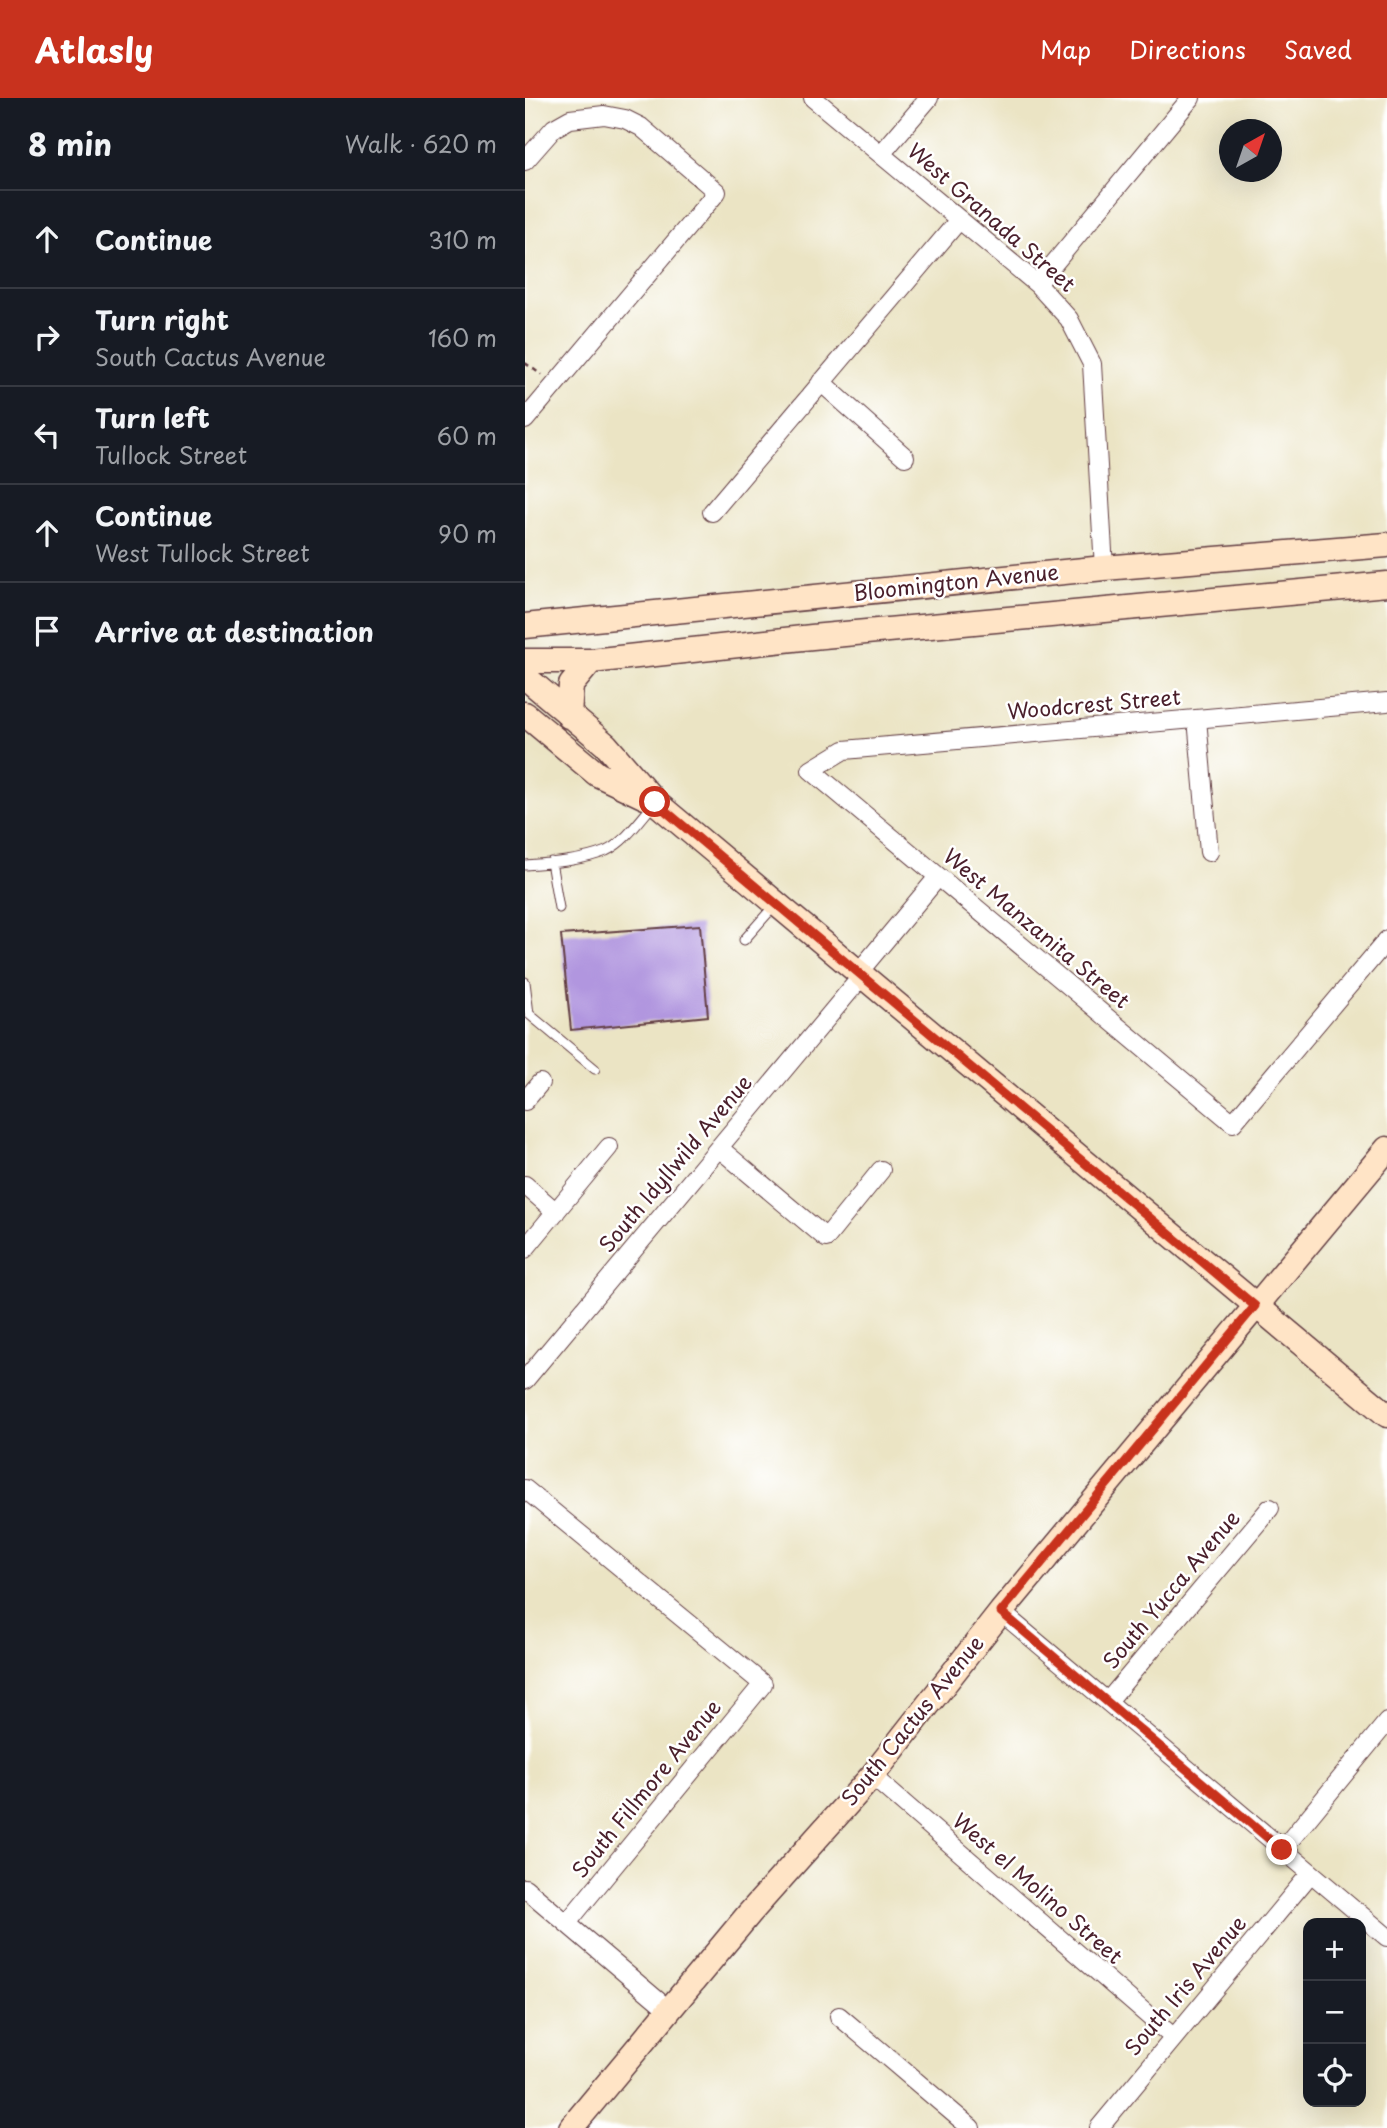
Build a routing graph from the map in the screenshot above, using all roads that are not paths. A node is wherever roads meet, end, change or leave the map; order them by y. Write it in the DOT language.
graph roads {
  1 [pos="813,98"];
  2 [pos="929,98"];
  3 [pos="1191,98"];
  4 [pos="882,153"];
  5 [pos="525,161"];
  6 [pos="959,220"];
  7 [pos="1037,284"];
  8 [pos="821,382"];
  9 [pos="525,420"];
  10 [pos="905,457"];
  11 [pos="712,512"];
  12 [pos="1387,545"];
  13 [pos="1104,568"];
  14 [pos="1387,584"];
  15 [pos="525,626"];
  16 [pos="525,661"];
  17 [pos="591,661"];
  18 [pos="525,677"];
  19 [pos="1387,702"];
  20 [pos="525,714"];
  21 [pos="569,716"];
  22 [pos="1197,719"];
  23 [pos="811,770"];
  24 [pos="655,802"];
  25 [pos="1209,852"];
  26 [pos="551,862"];
  27 [pos="525,865"];
  28 [pos="938,877"];
  29 [pos="776,904"];
  30 [pos="559,908"];
  31 [pos="744,940"];
  32 [pos="1387,940"];
  33 [pos="860,974"];
  34 [pos="525,982"];
  35 [pos="596,1069"];
  36 [pos="540,1083"];
  37 [pos="525,1101"];
  38 [pos="609,1147"];
  39 [pos="719,1148"];
  40 [pos="1387,1149"];
  41 [pos="881,1170"];
  42 [pos="525,1185"];
  43 [pos="556,1212"];
  44 [pos="525,1249"];
  45 [pos="1255,1306"];
  46 [pos="525,1381"];
  47 [pos="1387,1415"];
  48 [pos="525,1489"];
  49 [pos="1271,1508"];
  50 [pos="1001,1612"];
  51 [pos="1108,1701"];
  52 [pos="1387,1723"];
  53 [pos="871,1776"];
  54 [pos="1282,1850"];
  55 [pos="1310,1874"];
  56 [pos="525,1888"];
  57 [pos="567,1923"];
  58 [pos="1387,1937"];
  59 [pos="670,2011"];
  60 [pos="839,2016"];
  61 [pos="1173,2037"];
  62 [pos="571,2128"];
  63 [pos="971,2128"];
  64 [pos="1099,2128"];
  1 -- 4 [label="street, West Granada Street"];
  2 -- 4 [label="street"];
  3 -- 7 [label="street"];
  4 -- 6 [label="street, West Granada Street"];
  5 -- 9 [label="street"];
  6 -- 7 [label="street, West Granada Street"];
  6 -- 8 [label="street"];
  7 -- 13 [label="street, West Granada Street"];
  8 -- 10 [label="street"];
  8 -- 11 [label="street"];
  12 -- 13 [label="main road, Bloomington Avenue"];
  13 -- 15 [label="main road, Bloomington Avenue"];
  14 -- 17 [label="main road, Bloomington Avenue"];
  16 -- 17 [label="main road, Bloomington Avenue"];
  17 -- 21 [label="main road"];
  18 -- 21 [label="main road"];
  19 -- 22 [label="street, Woodcrest Street"];
  20 -- 24 [label="main road"];
  21 -- 24 [label="main road"];
  22 -- 23 [label="street, Woodcrest Street"];
  22 -- 25 [label="street"];
  23 -- 28 [label="street, West Manzanita Street"];
  24 -- 26 [label="lane"];
  24 -- 29 [label="main road"];
  26 -- 27 [label="lane"];
  26 -- 30 [label="lane"];
  28 -- 32 [label="street, West Manzanita Street"];
  28 -- 33 [label="street, South Idyllwild Avenue"];
  29 -- 31 [label="lane"];
  29 -- 33 [label="main road"];
  33 -- 39 [label="street, South Idyllwild Avenue"];
  33 -- 45 [label="main road"];
  34 -- 35 [label="lane"];
  36 -- 37 [label="street"];
  38 -- 43 [label="street"];
  39 -- 41 [label="street"];
  39 -- 46 [label="street, South Idyllwild Avenue"];
  40 -- 45 [label="main road, South Cactus Avenue"];
  42 -- 43 [label="street"];
  43 -- 44 [label="street"];
  45 -- 47 [label="main road"];
  45 -- 50 [label="main road, South Cactus Avenue"];
  48 -- 57 [label="street, South Fillmore Avenue"];
  49 -- 51 [label="street, South Yucca Avenue"];
  50 -- 51 [label="street"];
  50 -- 53 [label="main road, South Cactus Avenue"];
  51 -- 54 [label="street"];
  52 -- 54 [label="street"];
  53 -- 59 [label="main road, South Cactus Avenue"];
  53 -- 61 [label="street, West el Molino Street"];
  54 -- 55 [label="street"];
  55 -- 58 [label="street"];
  55 -- 61 [label="street, South Iris Avenue"];
  56 -- 57 [label="street"];
  57 -- 59 [label="street"];
  59 -- 62 [label="main road, South Cactus Avenue"];
  60 -- 63 [label="street"];
  61 -- 64 [label="street, South Iris Avenue"];
}
